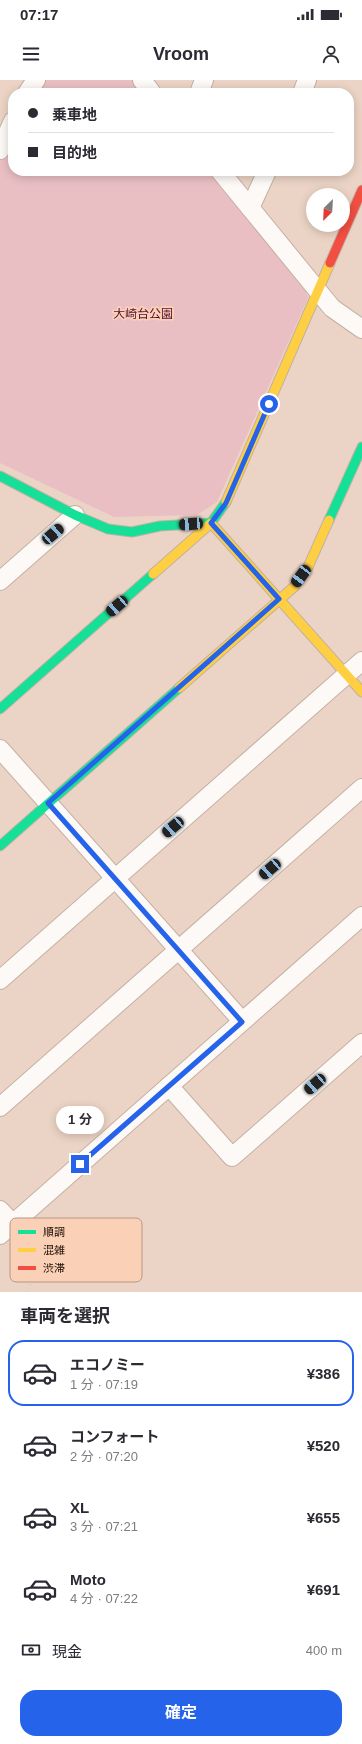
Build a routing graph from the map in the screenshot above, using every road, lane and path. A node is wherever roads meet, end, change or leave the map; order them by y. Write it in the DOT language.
graph roads {
  1 [pos="36,80"];
  2 [pos="142,80"];
  3 [pos="30,88"];
  4 [pos="148,88"];
  5 [pos="8,132"];
  6 [pos="0,150"];
  7 [pos="224,176"];
  8 [pos="265,176"];
  9 [pos="362,190"];
  10 [pos="250,208"];
  11 [pos="318,291"];
  12 [pos="362,329"];
  13 [pos="362,447"];
  14 [pos="0,476"];
  15 [pos="75,515"];
  16 [pos="211,523"];
  17 [pos="0,581"];
  18 [pos="279,599"];
  19 [pos="362,661"];
  20 [pos="346,674"];
  21 [pos="362,692"];
  22 [pos="0,709"];
  23 [pos="0,749"];
  24 [pos="362,788"];
  25 [pos="48,803"];
  26 [pos="0,846"];
  27 [pos="115,878"];
  28 [pos="362,916"];
  29 [pos="178,950"];
  30 [pos="0,980"];
  31 [pos="242,1022"];
  32 [pos="362,1042"];
  33 [pos="169,1086"];
  34 [pos="0,1107"];
  35 [pos="36,1203"];
  36 [pos="0,1210"];
  37 [pos="19,1218"];
  38 [pos="48,1218"];
  39 [pos="6,1229"];
  40 [pos="33,1282"];
  41 [pos="26,1292"];
  1 -- 3 [label="street"];
  2 -- 4 [label="street"];
  5 -- 6 [label="street"];
  7 -- 10 [label="street"];
  8 -- 10 [label="street"];
  9 -- 11 [label="street"];
  10 -- 11 [label="street"];
  11 -- 12 [label="street"];
  11 -- 16 [label="street"];
  13 -- 18 [label="street"];
  14 -- 15 [label="street"];
  15 -- 16 [label="street"];
  15 -- 17 [label="street"];
  16 -- 18 [label="street"];
  16 -- 22 [label="street"];
  18 -- 20 [label="street"];
  18 -- 25 [label="street"];
  19 -- 20 [label="street"];
  20 -- 21 [label="street"];
  20 -- 27 [label="street"];
  23 -- 25 [label="street"];
  24 -- 29 [label="street"];
  25 -- 26 [label="street"];
  25 -- 27 [label="street"];
  27 -- 29 [label="street"];
  27 -- 30 [label="street"];
  28 -- 31 [label="street"];
  29 -- 31 [label="street"];
  29 -- 34 [label="street"];
  31 -- 33 [label="street"];
  32 -- 33 [label="street"];
  33 -- 35 [label="street"];
  35 -- 37 [label="street"];
  35 -- 38 [label="path"];
  36 -- 39 [label="street"];
  40 -- 41 [label="path"];
}
